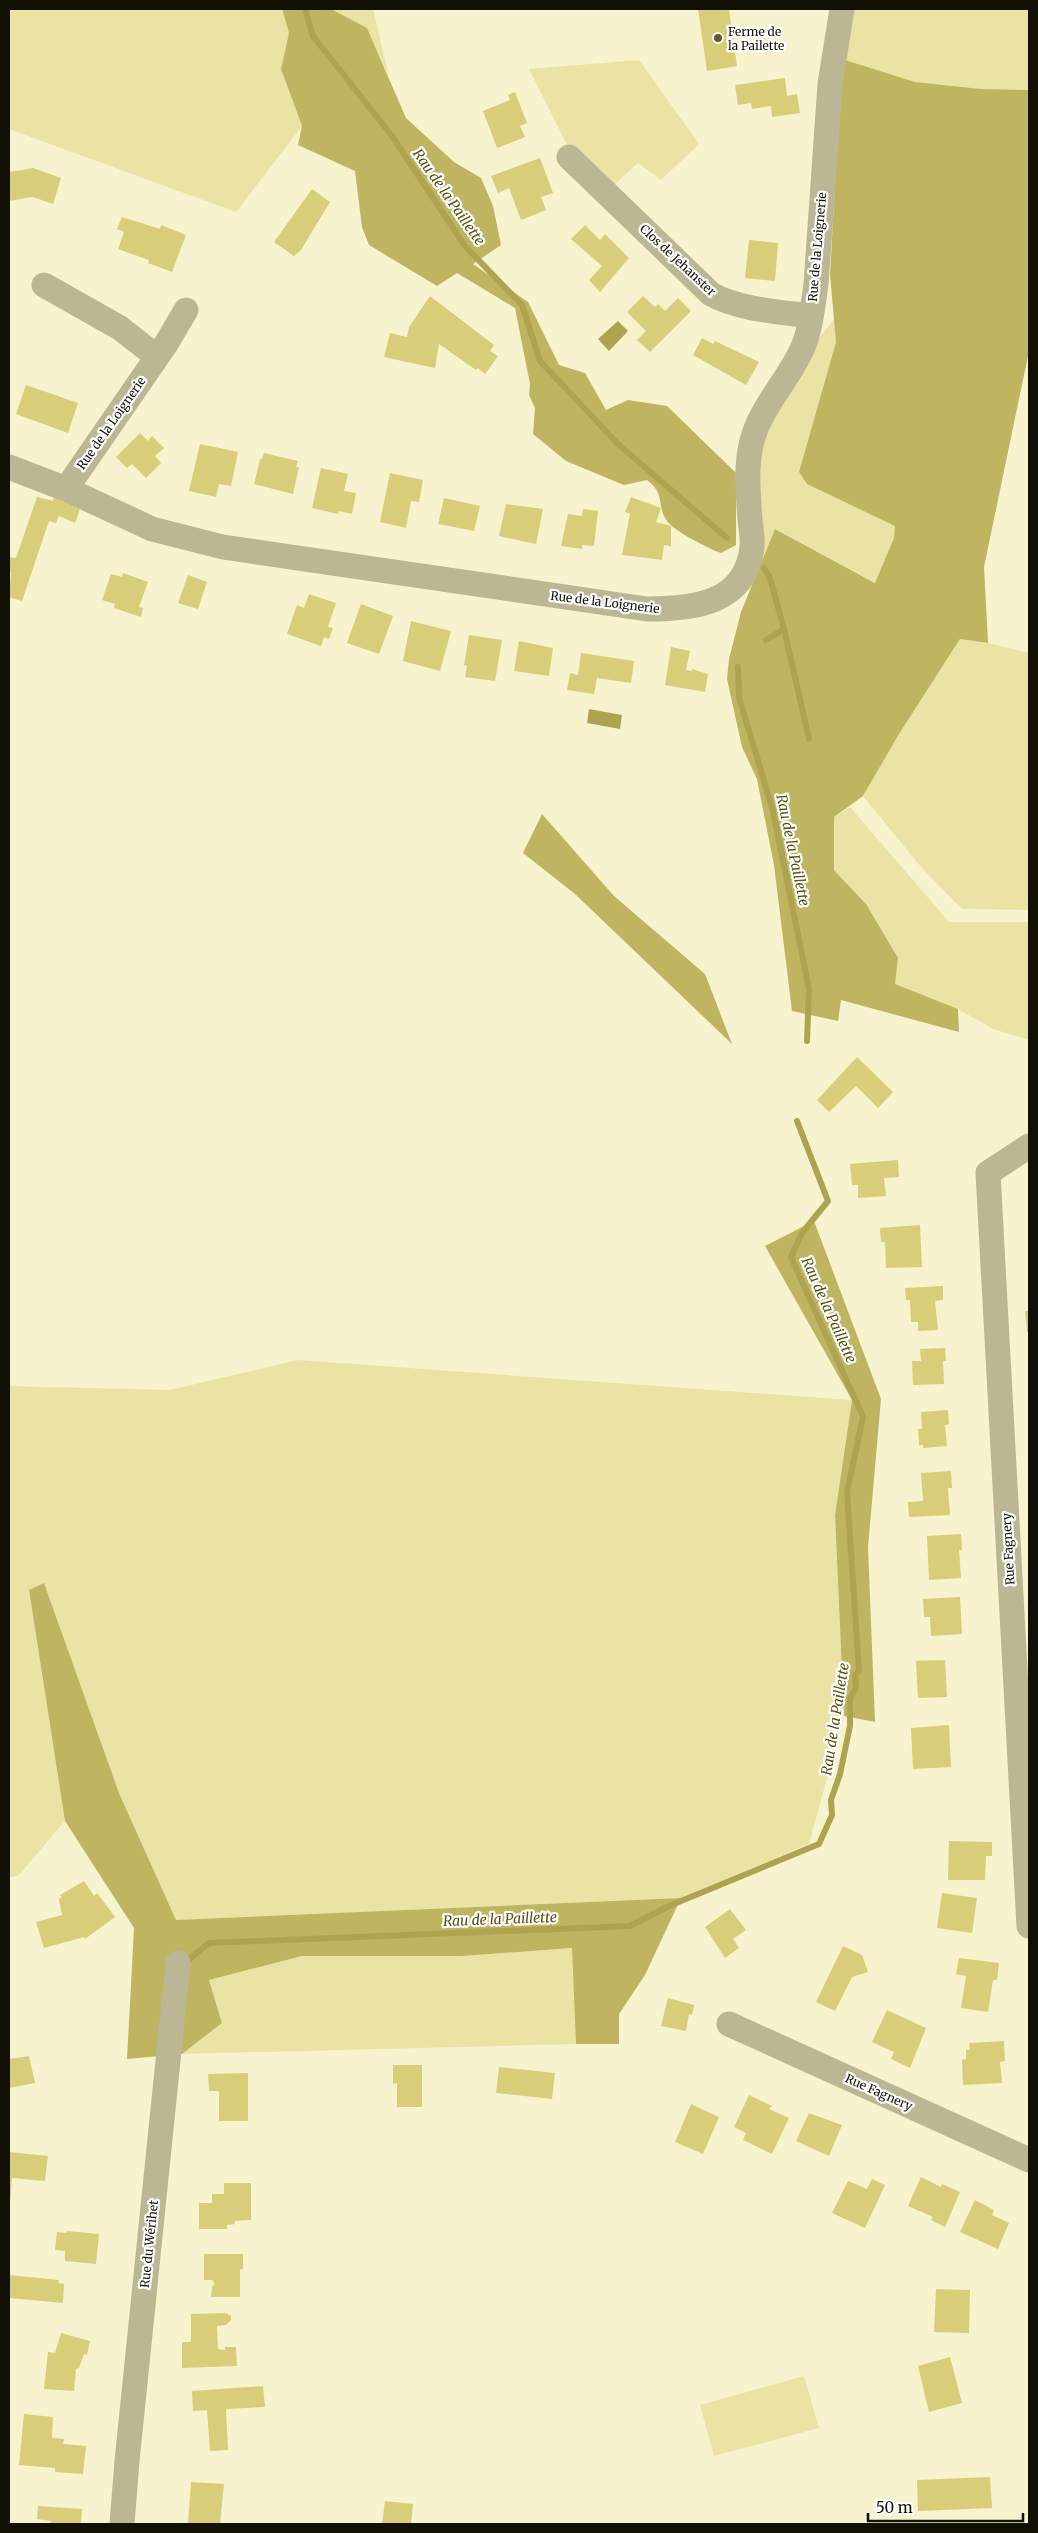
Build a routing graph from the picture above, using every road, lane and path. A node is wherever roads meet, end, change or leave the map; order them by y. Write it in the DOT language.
graph roads {
  1 [pos="842,9"];
  2 [pos="569,156"];
  3 [pos="44,285"];
  4 [pos="186,310"];
  5 [pos="810,316"];
  6 [pos="157,357"];
  7 [pos="9,467"];
  8 [pos="66,489"];
  9 [pos="1029,1146"];
  10 [pos="1029,1926"];
  11 [pos="178,1963"];
  12 [pos="729,2024"];
  13 [pos="1029,2160"];
  14 [pos="122,2524"];
  1 -- 5 [label="street, Rue de la Loignerie"];
  2 -- 5 [label="street, Clos de Jehanster"];
  3 -- 6 [label="street"];
  4 -- 6 [label="street, Rue de la Loignerie"];
  5 -- 8 [label="street, Rue de la Loignerie"];
  6 -- 8 [label="street, Rue de la Loignerie"];
  7 -- 8 [label="street, Rue de la Loignerie"];
  9 -- 10 [label="street, Rue Fagnery"];
  11 -- 14 [label="street, Rue du Wérihet"];
  12 -- 13 [label="street, Rue Fagnery"];
}
